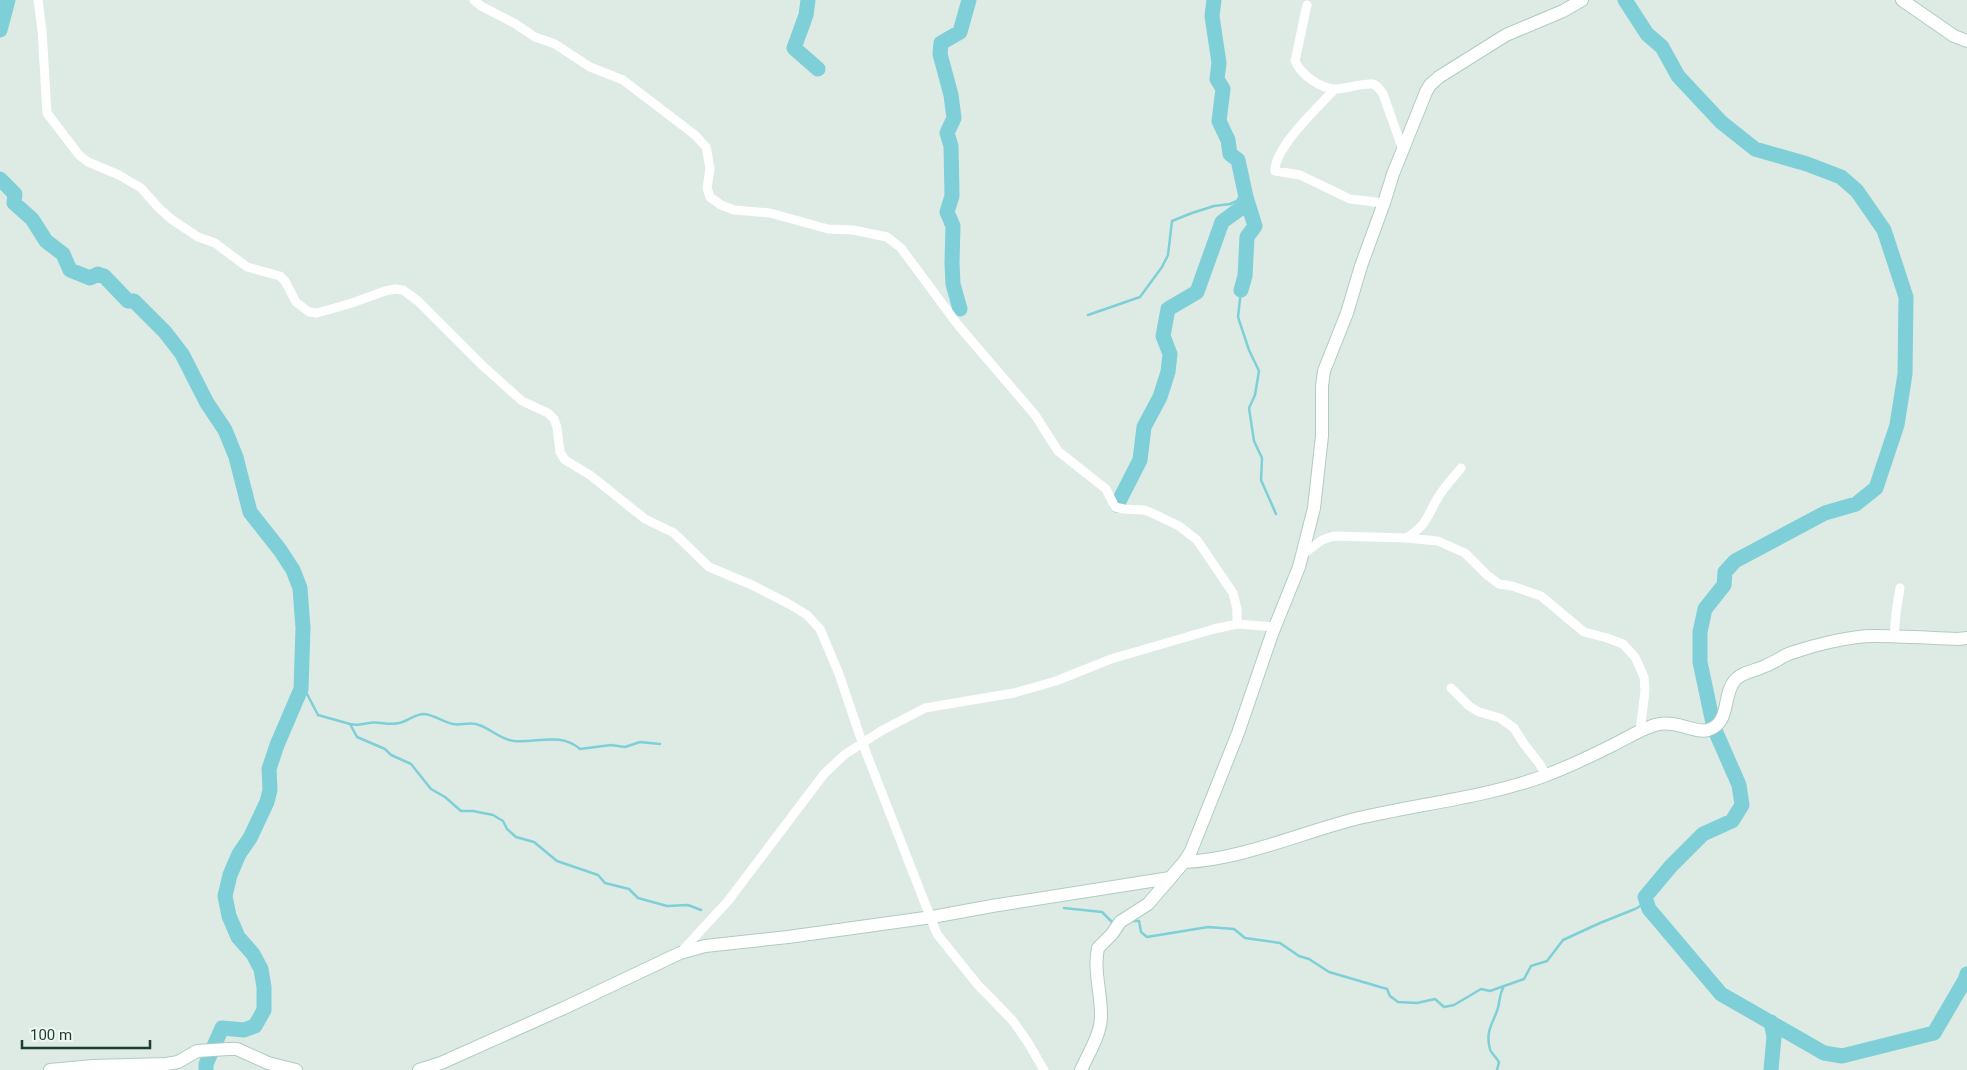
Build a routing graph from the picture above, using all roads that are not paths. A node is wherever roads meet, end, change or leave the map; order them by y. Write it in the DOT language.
graph roads {
  1 [pos="38,0"];
  2 [pos="474,0"];
  3 [pos="1582,0"];
  4 [pos="1902,0"];
  5 [pos="1307,5"];
  6 [pos="1967,41"];
  7 [pos="1335,89"];
  8 [pos="1403,150"];
  9 [pos="1384,203"];
  10 [pos="1461,468"];
  11 [pos="1406,538"];
  12 [pos="1302,555"];
  13 [pos="1900,588"];
  14 [pos="1237,624"];
  15 [pos="1275,627"];
  16 [pos="1894,637"];
  17 [pos="1967,638"];
  18 [pos="1452,688"];
  19 [pos="1640,731"];
  20 [pos="862,742"];
  21 [pos="1546,775"];
  22 [pos="1184,862"];
  23 [pos="1170,878"];
  24 [pos="932,917"];
  25 [pos="680,953"];
  26 [pos="50,1070"];
  27 [pos="296,1070"];
  28 [pos="419,1070"];
  29 [pos="1044,1070"];
  30 [pos="1081,1070"];
  1 -- 20 [label="street"];
  2 -- 14 [label="street"];
  3 -- 8 [label="street"];
  4 -- 6 [label="street"];
  5 -- 7 [label="street"];
  7 -- 8 [label="street"];
  7 -- 9 [label="street"];
  8 -- 9 [label="street"];
  9 -- 12 [label="street"];
  10 -- 11 [label="street"];
  11 -- 12 [label="street"];
  11 -- 19 [label="street"];
  12 -- 15 [label="street"];
  13 -- 16 [label="street"];
  14 -- 15 [label="street"];
  14 -- 20 [label="street"];
  15 -- 22 [label="street"];
  16 -- 17 [label="street"];
  16 -- 19 [label="street"];
  18 -- 21 [label="street"];
  19 -- 21 [label="street"];
  20 -- 24 [label="street"];
  20 -- 25 [label="street"];
  21 -- 22 [label="street"];
  22 -- 23 [label="street"];
  23 -- 24 [label="street"];
  23 -- 30 [label="street"];
  24 -- 25 [label="street"];
  24 -- 29 [label="street"];
  25 -- 28 [label="street"];
  26 -- 27 [label="street"];
}
